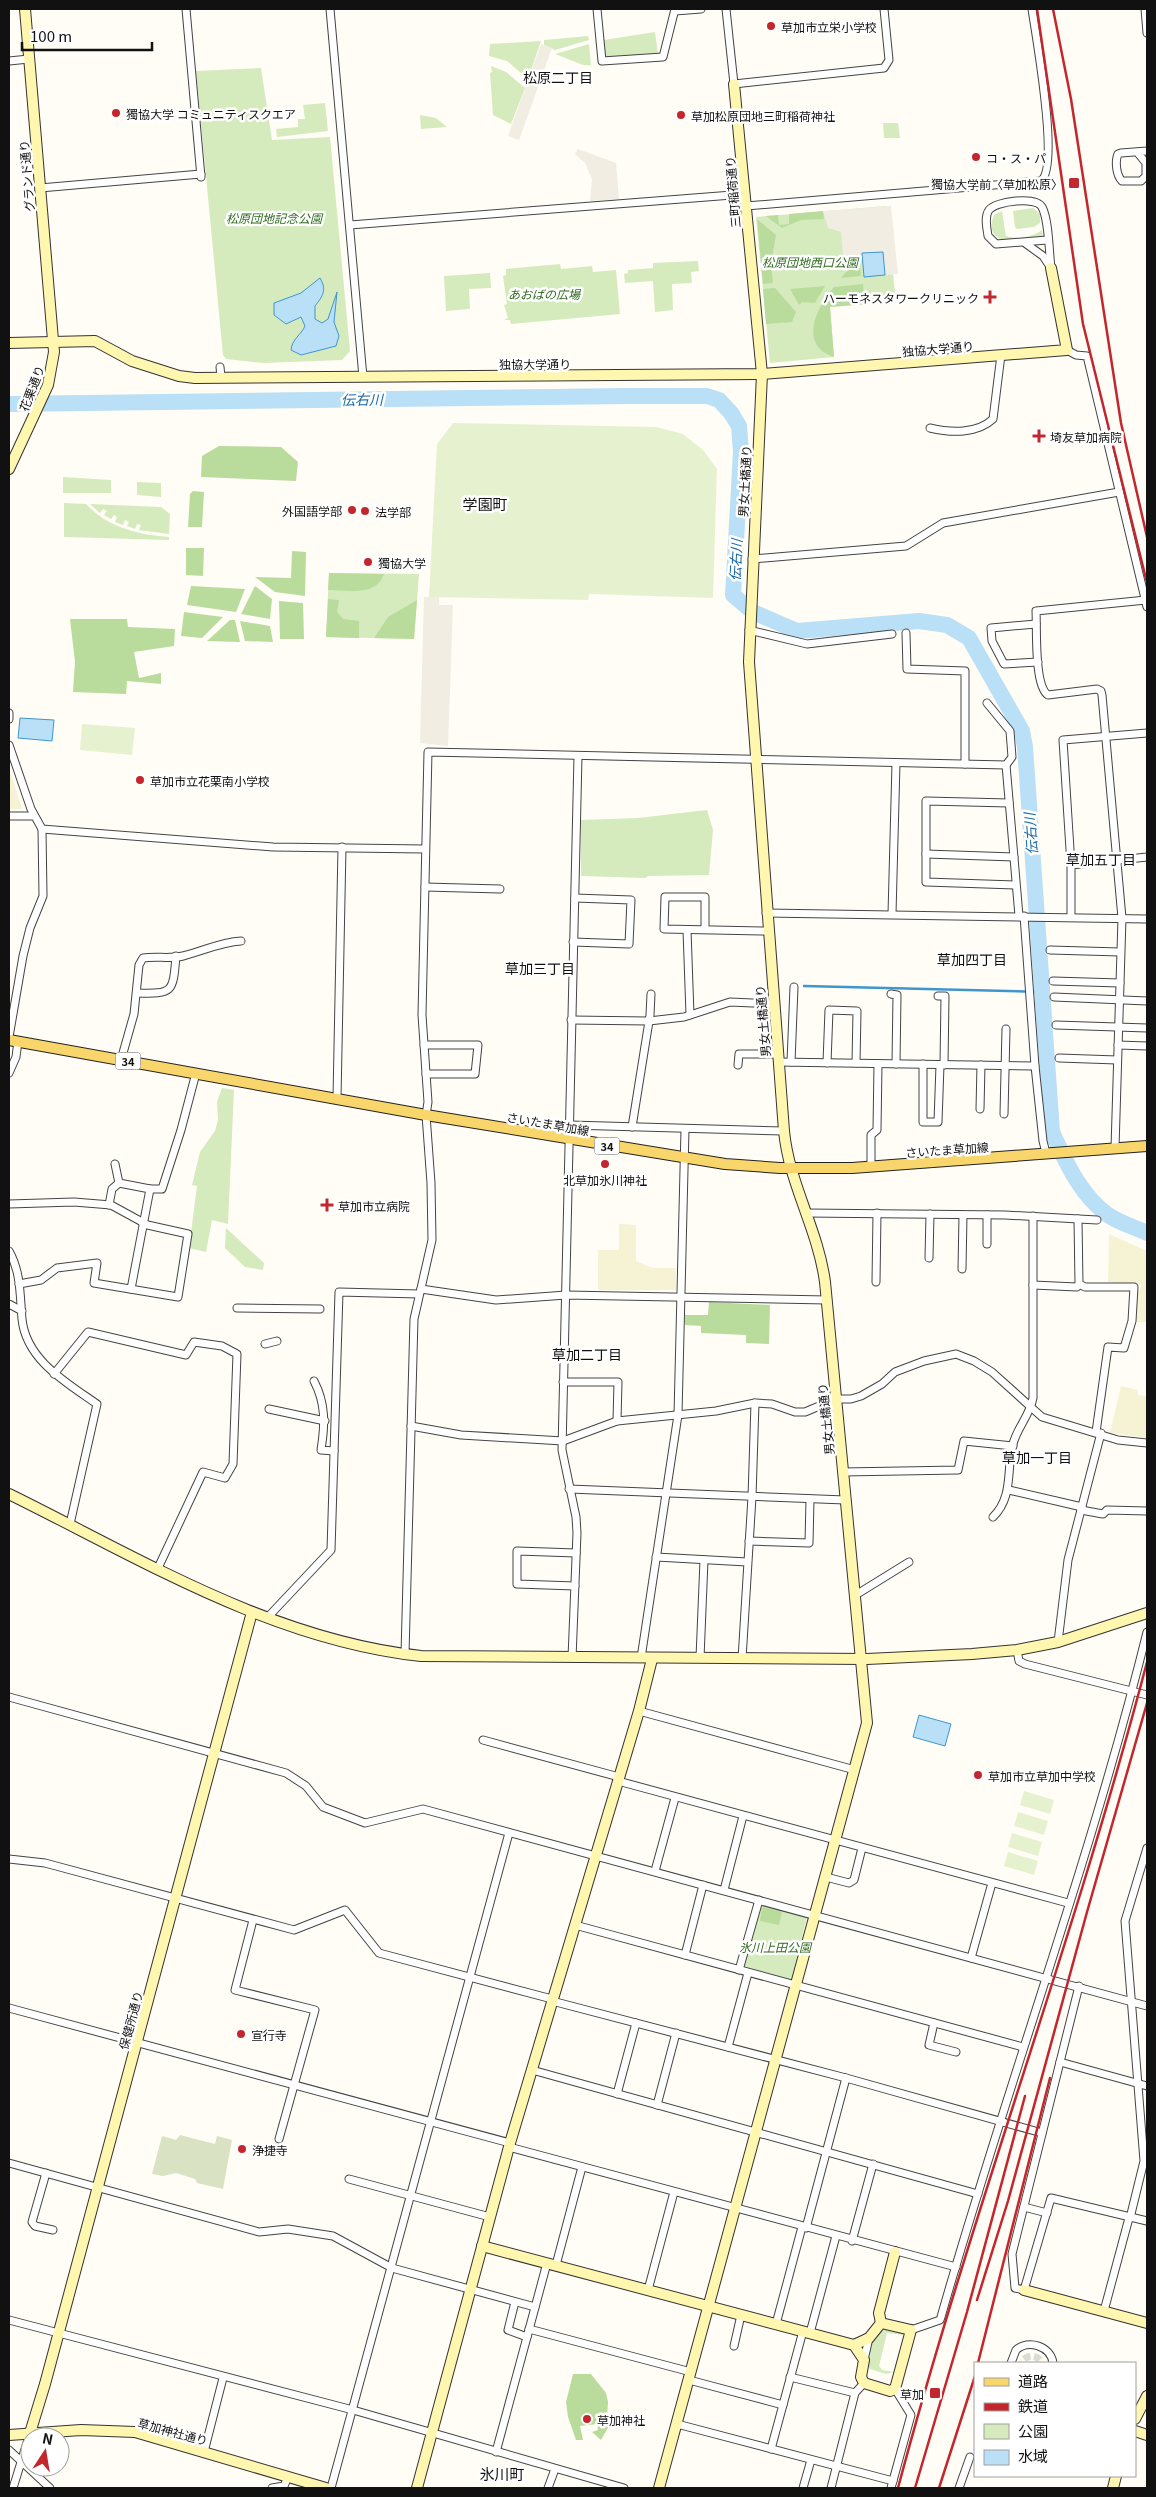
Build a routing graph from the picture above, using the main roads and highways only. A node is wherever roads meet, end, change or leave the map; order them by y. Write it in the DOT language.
graph roads {
  1 [pos="12,1040"];
  2 [pos="1147,1146"];
  1 -- 2 [label="main road, さいたま草加線 / 34"];
}
